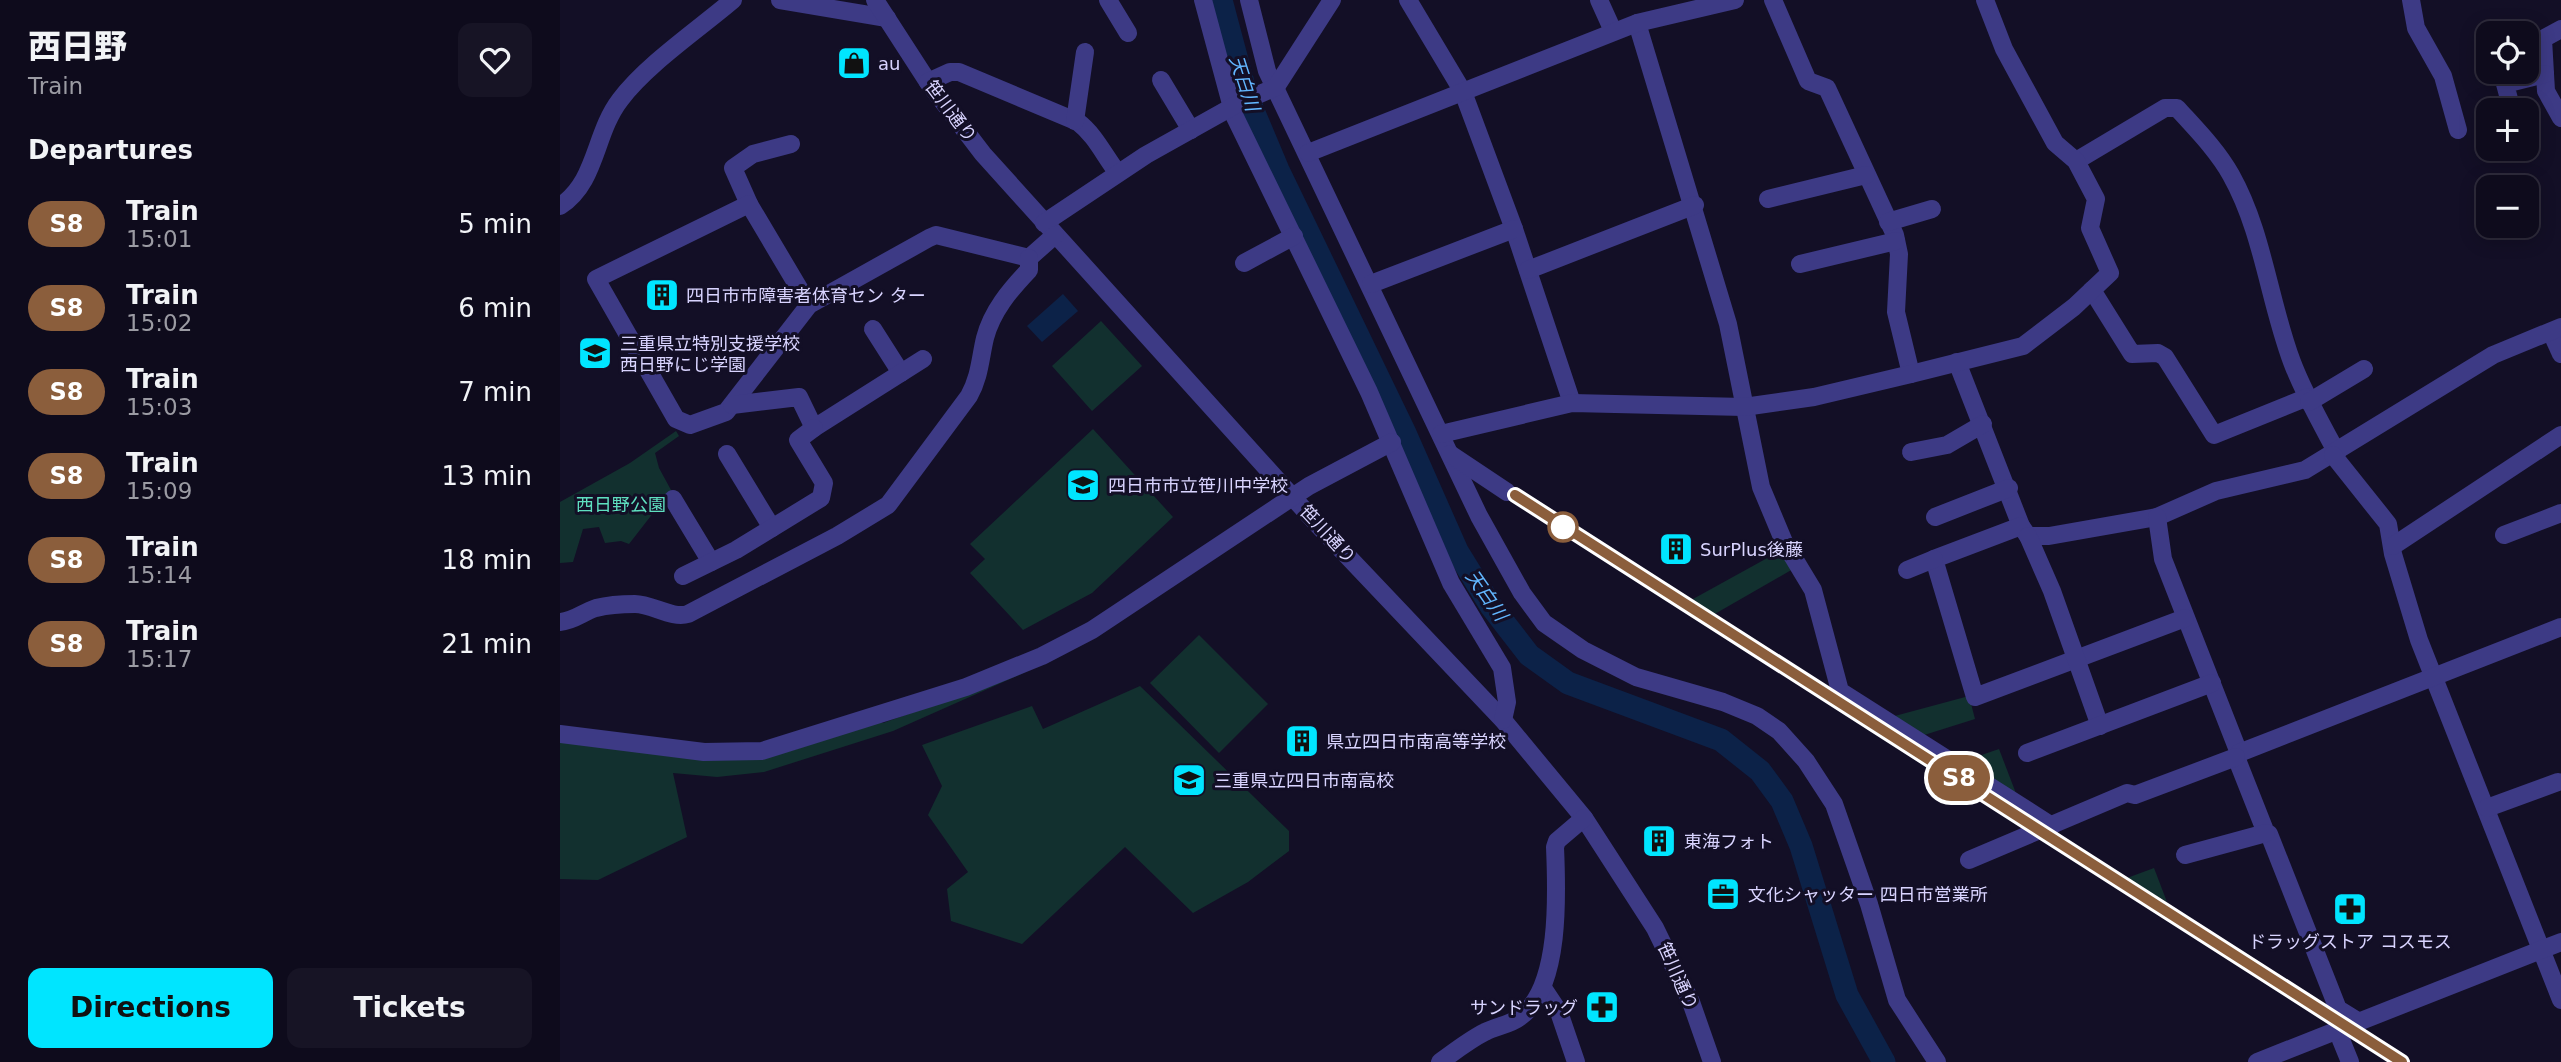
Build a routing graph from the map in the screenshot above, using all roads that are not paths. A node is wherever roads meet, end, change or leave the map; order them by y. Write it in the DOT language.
graph roads {
  1 [pos="733,0"];
  2 [pos="780,0"];
  3 [pos="875,0"];
  4 [pos="1108,0"];
  5 [pos="1203,0"];
  6 [pos="1249,0"];
  7 [pos="1332,0"];
  8 [pos="1408,0"];
  9 [pos="1599,0"];
  10 [pos="1735,0"];
  11 [pos="1773,0"];
  12 [pos="1985,0"];
  13 [pos="2411,0"];
  14 [pos="2420,0"];
  15 [pos="1688,5"];
  16 [pos="887,18"];
  17 [pos="1637,23"];
  18 [pos="2426,26"];
  19 [pos="2561,29"];
  20 [pos="1613,32"];
  21 [pos="1128,33"];
  22 [pos="1085,52"];
  23 [pos="2545,74"];
  24 [pos="1160,80"];
  25 [pos="928,82"];
  26 [pos="1276,87"];
  27 [pos="1463,92"];
  28 [pos="2509,98"];
  29 [pos="1235,105"];
  30 [pos="2561,118"];
  31 [pos="1075,121"];
  32 [pos="1191,130"];
  33 [pos="2458,130"];
  34 [pos="791,144"];
  35 [pos="1308,153"];
  36 [pos="2076,161"];
  37 [pos="1117,172"];
  38 [pos="1866,175"];
  39 [pos="1768,199"];
  40 [pos="749,204"];
  41 [pos="1695,205"];
  42 [pos="560,206"];
  43 [pos="1933,209"];
  44 [pos="1888,222"];
  45 [pos="1050,229"];
  46 [pos="1514,229"];
  47 [pos="1294,236"];
  48 [pos="1896,241"];
  49 [pos="1029,258"];
  50 [pos="1244,263"];
  51 [pos="1800,264"];
  52 [pos="1528,270"];
  53 [pos="1371,284"];
  54 [pos="2092,289"];
  55 [pos="809,305"];
  56 [pos="873,329"];
  57 [pos="2556,329"];
  58 [pos="2561,354"];
  59 [pos="923,359"];
  60 [pos="1957,362"];
  61 [pos="2364,369"];
  62 [pos="901,373"];
  63 [pos="1911,374"];
  64 [pos="2308,399"];
  65 [pos="1572,403"];
  66 [pos="732,405"];
  67 [pos="1744,407"];
  68 [pos="1983,424"];
  69 [pos="814,428"];
  70 [pos="1441,435"];
  71 [pos="2561,435"];
  72 [pos="1392,442"];
  73 [pos="1911,452"];
  74 [pos="727,454"];
  75 [pos="1450,454"];
  76 [pos="2335,454"];
  77 [pos="2009,488"];
  78 [pos="1507,492"];
  79 [pos="1293,497"];
  80 [pos="673,499"];
  81 [pos="2561,513"];
  82 [pos="1934,517"];
  83 [pos="2157,517"];
  84 [pos="772,528"];
  85 [pos="2024,531"];
  86 [pos="2504,535"];
  87 [pos="2393,546"];
  88 [pos="1934,559"];
  89 [pos="711,562"];
  90 [pos="1907,570"];
  91 [pos="682,576"];
  92 [pos="2185,618"];
  93 [pos="560,622"];
  94 [pos="2561,627"];
  95 [pos="2077,659"];
  96 [pos="2433,677"];
  97 [pos="2212,683"];
  98 [pos="1503,720"];
  99 [pos="2100,726"];
  100 [pos="560,734"];
  101 [pos="2028,753"];
  102 [pos="2237,755"];
  103 [pos="2558,782"];
  104 [pos="2487,808"];
  105 [pos="1584,818"];
  106 [pos="2052,826"];
  107 [pos="2266,833"];
  108 [pos="2185,855"];
  109 [pos="1969,860"];
  110 [pos="2561,943"];
  111 [pos="2542,950"];
  112 [pos="1543,988"];
  113 [pos="2561,1000"];
  114 [pos="2359,1021"];
  115 [pos="2337,1030"];
  116 [pos="1440,1062"];
  117 [pos="1576,1062"];
  118 [pos="1712,1062"];
  119 [pos="1937,1062"];
  120 [pos="2258,1062"];
  121 [pos="2350,1062"];
  1 -- 42 [label="street"];
  2 -- 16 [label="street"];
  3 -- 16 [label="street, 笹川通り"];
  4 -- 21 [label="street"];
  5 -- 29 [label="street"];
  6 -- 26 [label="street"];
  7 -- 26 [label="street"];
  8 -- 27 [label="street"];
  9 -- 20 [label="street"];
  10 -- 15 [label="street"];
  11 -- 38 [label="street"];
  12 -- 36 [label="street"];
  13 -- 33 [label="street"];
  14 -- 18 [label="street"];
  15 -- 17 [label="street"];
  16 -- 25 [label="street, 笹川通り"];
  17 -- 20 [label="street"];
  17 -- 41 [label="street"];
  19 -- 23 [label="street"];
  20 -- 27 [label="street"];
  22 -- 31 [label="street"];
  23 -- 28 [label="street"];
  23 -- 30 [label="street"];
  24 -- 32 [label="street"];
  25 -- 31 [label="street"];
  25 -- 45 [label="street, 笹川通り"];
  26 -- 29 [label="street"];
  26 -- 35 [label="street"];
  27 -- 35 [label="street"];
  27 -- 46 [label="street"];
  29 -- 32 [label="street"];
  29 -- 47 [label="street"];
  31 -- 37 [label="street"];
  32 -- 37 [label="street"];
  34 -- 40 [label="street"];
  35 -- 53 [label="street"];
  36 -- 54 [label="street"];
  36 -- 64 [label="street"];
  37 -- 45 [label="street"];
  38 -- 39 [label="street"];
  38 -- 44 [label="street"];
  40 -- 55 [label="street"];
  40 -- 66 [label="street"];
  41 -- 52 [label="street"];
  41 -- 67 [label="street"];
  43 -- 44 [label="street"];
  44 -- 48 [label="street"];
  45 -- 49 [label="street"];
  45 -- 79 [label="street, 笹川通り"];
  46 -- 52 [label="street"];
  46 -- 53 [label="street"];
  47 -- 50 [label="street"];
  47 -- 72 [label="street"];
  48 -- 51 [label="street"];
  48 -- 63 [label="street"];
  49 -- 55 [label="street"];
  49 -- 93 [label="street"];
  52 -- 65 [label="street"];
  53 -- 70 [label="street"];
  54 -- 60 [label="street"];
  54 -- 64 [label="street"];
  55 -- 66 [label="street"];
  56 -- 62 [label="street"];
  57 -- 58 [label="street"];
  57 -- 76 [label="street"];
  59 -- 62 [label="street"];
  60 -- 63 [label="street"];
  60 -- 68 [label="street"];
  61 -- 64 [label="street"];
  62 -- 69 [label="street"];
  63 -- 67 [label="street"];
  64 -- 76 [label="street"];
  65 -- 67 [label="street"];
  65 -- 70 [label="street"];
  66 -- 69 [label="street"];
  67 -- 106 [label="street"];
  68 -- 73 [label="street"];
  68 -- 77 [label="street"];
  69 -- 84 [label="street"];
  70 -- 75 [label="street"];
  71 -- 87 [label="street"];
  72 -- 79 [label="street"];
  72 -- 98 [label="street"];
  74 -- 84 [label="street"];
  75 -- 78 [label="street"];
  75 -- 119 [label="street"];
  76 -- 83 [label="street"];
  76 -- 87 [label="street"];
  77 -- 82 [label="street"];
  77 -- 85 [label="street"];
  79 -- 98 [label="street, 笹川通り"];
  79 -- 100 [label="street"];
  80 -- 89 [label="street"];
  81 -- 86 [label="street"];
  83 -- 85 [label="street"];
  83 -- 92 [label="street"];
  84 -- 89 [label="street"];
  85 -- 88 [label="street"];
  85 -- 95 [label="street"];
  87 -- 96 [label="street"];
  88 -- 90 [label="street"];
  88 -- 95 [label="street"];
  89 -- 91 [label="street"];
  92 -- 95 [label="street"];
  92 -- 97 [label="street"];
  94 -- 96 [label="street"];
  95 -- 99 [label="street"];
  96 -- 102 [label="street"];
  96 -- 104 [label="street"];
  97 -- 99 [label="street"];
  97 -- 102 [label="street"];
  98 -- 105 [label="street, 笹川通り"];
  99 -- 101 [label="street"];
  102 -- 106 [label="street"];
  102 -- 107 [label="street"];
  103 -- 104 [label="street"];
  104 -- 111 [label="street"];
  105 -- 112 [label="street"];
  105 -- 118 [label="street, 笹川通り"];
  106 -- 109 [label="street"];
  107 -- 108 [label="street"];
  107 -- 114 [label="street"];
  110 -- 111 [label="street"];
  111 -- 113 [label="street"];
  111 -- 114 [label="street"];
  112 -- 116 [label="street"];
  112 -- 117 [label="street"];
  114 -- 115 [label="street"];
  115 -- 120 [label="street"];
  115 -- 121 [label="street"];
}
